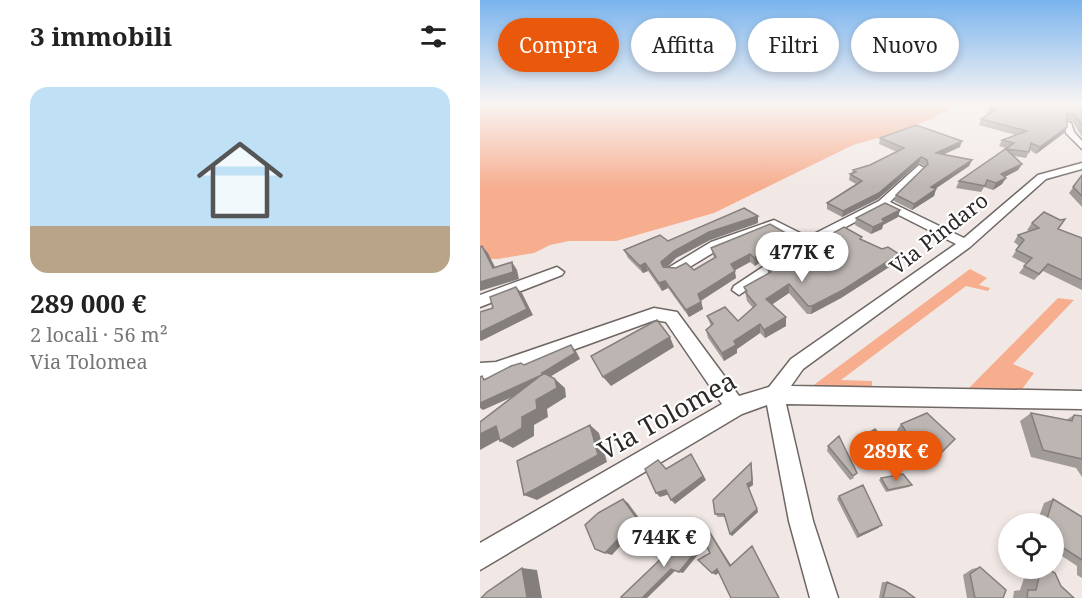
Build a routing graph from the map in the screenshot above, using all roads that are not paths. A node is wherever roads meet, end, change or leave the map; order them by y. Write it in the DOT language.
graph roads {
  1 [pos="1070,132"];
  2 [pos="1082,146"];
  3 [pos="1082,166"];
  4 [pos="919,168"];
  5 [pos="883,203"];
  6 [pos="807,242"];
  7 [pos="965,244"];
  8 [pos="673,271"];
  9 [pos="557,272"];
  10 [pos="739,290"];
  11 [pos="480,300"];
  12 [pos="480,371"];
  13 [pos="774,395"];
  14 [pos="1082,400"];
  15 [pos="735,407"];
  16 [pos="480,557"];
  17 [pos="824,598"];
  1 -- 2 [label="street"];
  3 -- 7 [label="street, Via Pindaro"];
  4 -- 5 [label="street"];
  5 -- 6 [label="street"];
  5 -- 7 [label="street"];
  6 -- 8 [label="street"];
  6 -- 10 [label="street"];
  7 -- 13 [label="street, Via Pindaro"];
  9 -- 11 [label="street"];
  12 -- 15 [label="street"];
  13 -- 14 [label="street, Via Tolomea"];
  13 -- 15 [label="street, Via Tolomea"];
  13 -- 17 [label="street"];
  15 -- 16 [label="street, Via Tolomea"];
}
